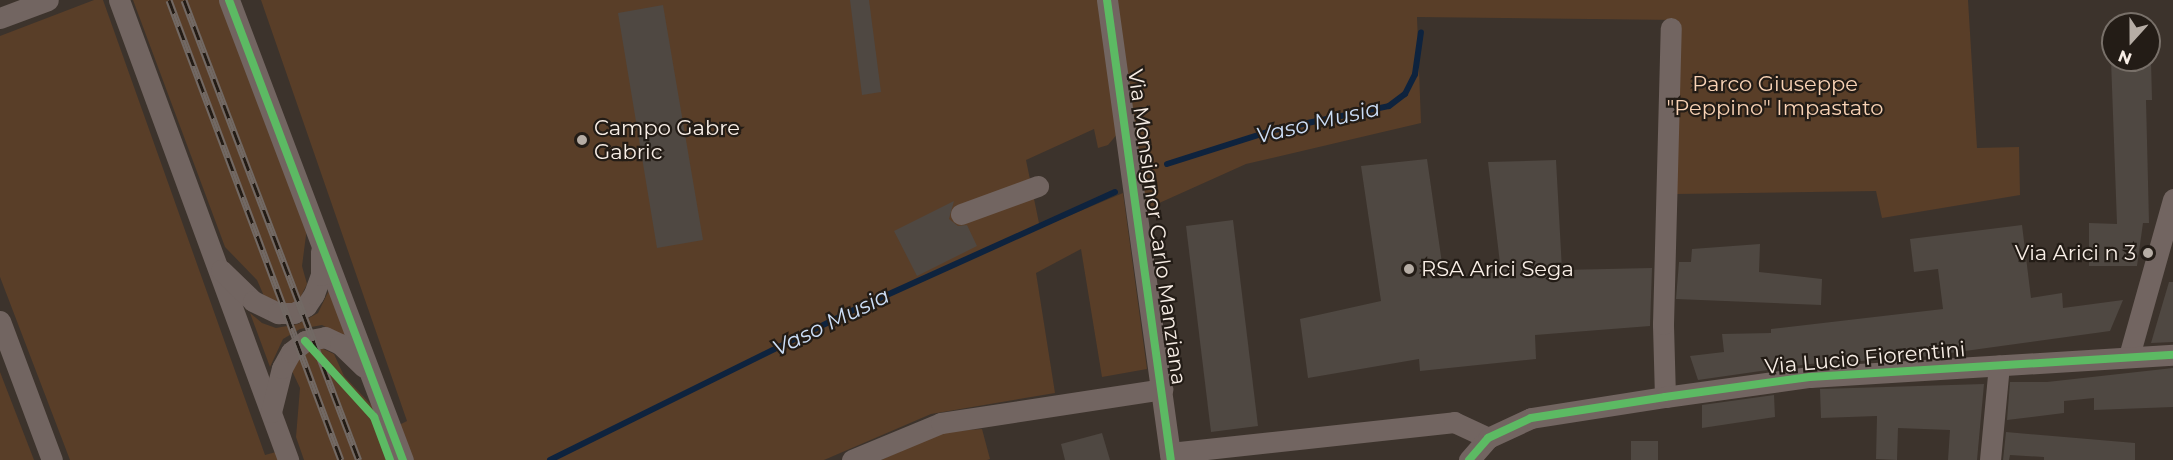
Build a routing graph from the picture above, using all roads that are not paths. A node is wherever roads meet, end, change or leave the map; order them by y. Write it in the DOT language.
graph roads {
  1 [pos="48,0"];
  2 [pos="119,0"];
  3 [pos="229,0"];
  4 [pos="1107,0"];
  5 [pos="0,18"];
  6 [pos="1671,28"];
  7 [pos="1038,186"];
  8 [pos="2173,200"];
  9 [pos="961,214"];
  10 [pos="321,243"];
  11 [pos="215,263"];
  12 [pos="0,321"];
  13 [pos="2173,355"];
  14 [pos="2129,356"];
  15 [pos="1999,365"];
  16 [pos="370,374"];
  17 [pos="1162,389"];
  18 [pos="1665,397"];
  19 [pos="271,414"];
  20 [pos="1488,438"];
  21 [pos="1171,457"];
  22 [pos="863,458"];
  23 [pos="52,460"];
  24 [pos="288,460"];
  25 [pos="403,460"];
  26 [pos="1469,460"];
  27 [pos="1990,460"];
  1 -- 5 [label="street"];
  2 -- 11 [label="street"];
  3 -- 10 [label="street"];
  4 -- 17 [label="street, Via Monsignor Carlo Manziana"];
  6 -- 18 [label="street"];
  7 -- 9 [label="street"];
  8 -- 14 [label="street"];
  10 -- 11 [label="street"];
  10 -- 16 [label="street"];
  11 -- 19 [label="street"];
  12 -- 23 [label="street"];
  13 -- 14 [label="street, Via Lucio Fiorentini"];
  14 -- 15 [label="street, Via Lucio Fiorentini"];
  15 -- 18 [label="street, Via Lucio Fiorentini"];
  15 -- 27 [label="street"];
  16 -- 19 [label="street"];
  16 -- 25 [label="street"];
  17 -- 21 [label="street, Via Monsignor Carlo Manziana"];
  17 -- 22 [label="street"];
  18 -- 20 [label="street, Via Lucio Fiorentini"];
  19 -- 24 [label="street"];
  20 -- 21 [label="street"];
  20 -- 26 [label="street, Via Lucio Fiorentini"];
}
